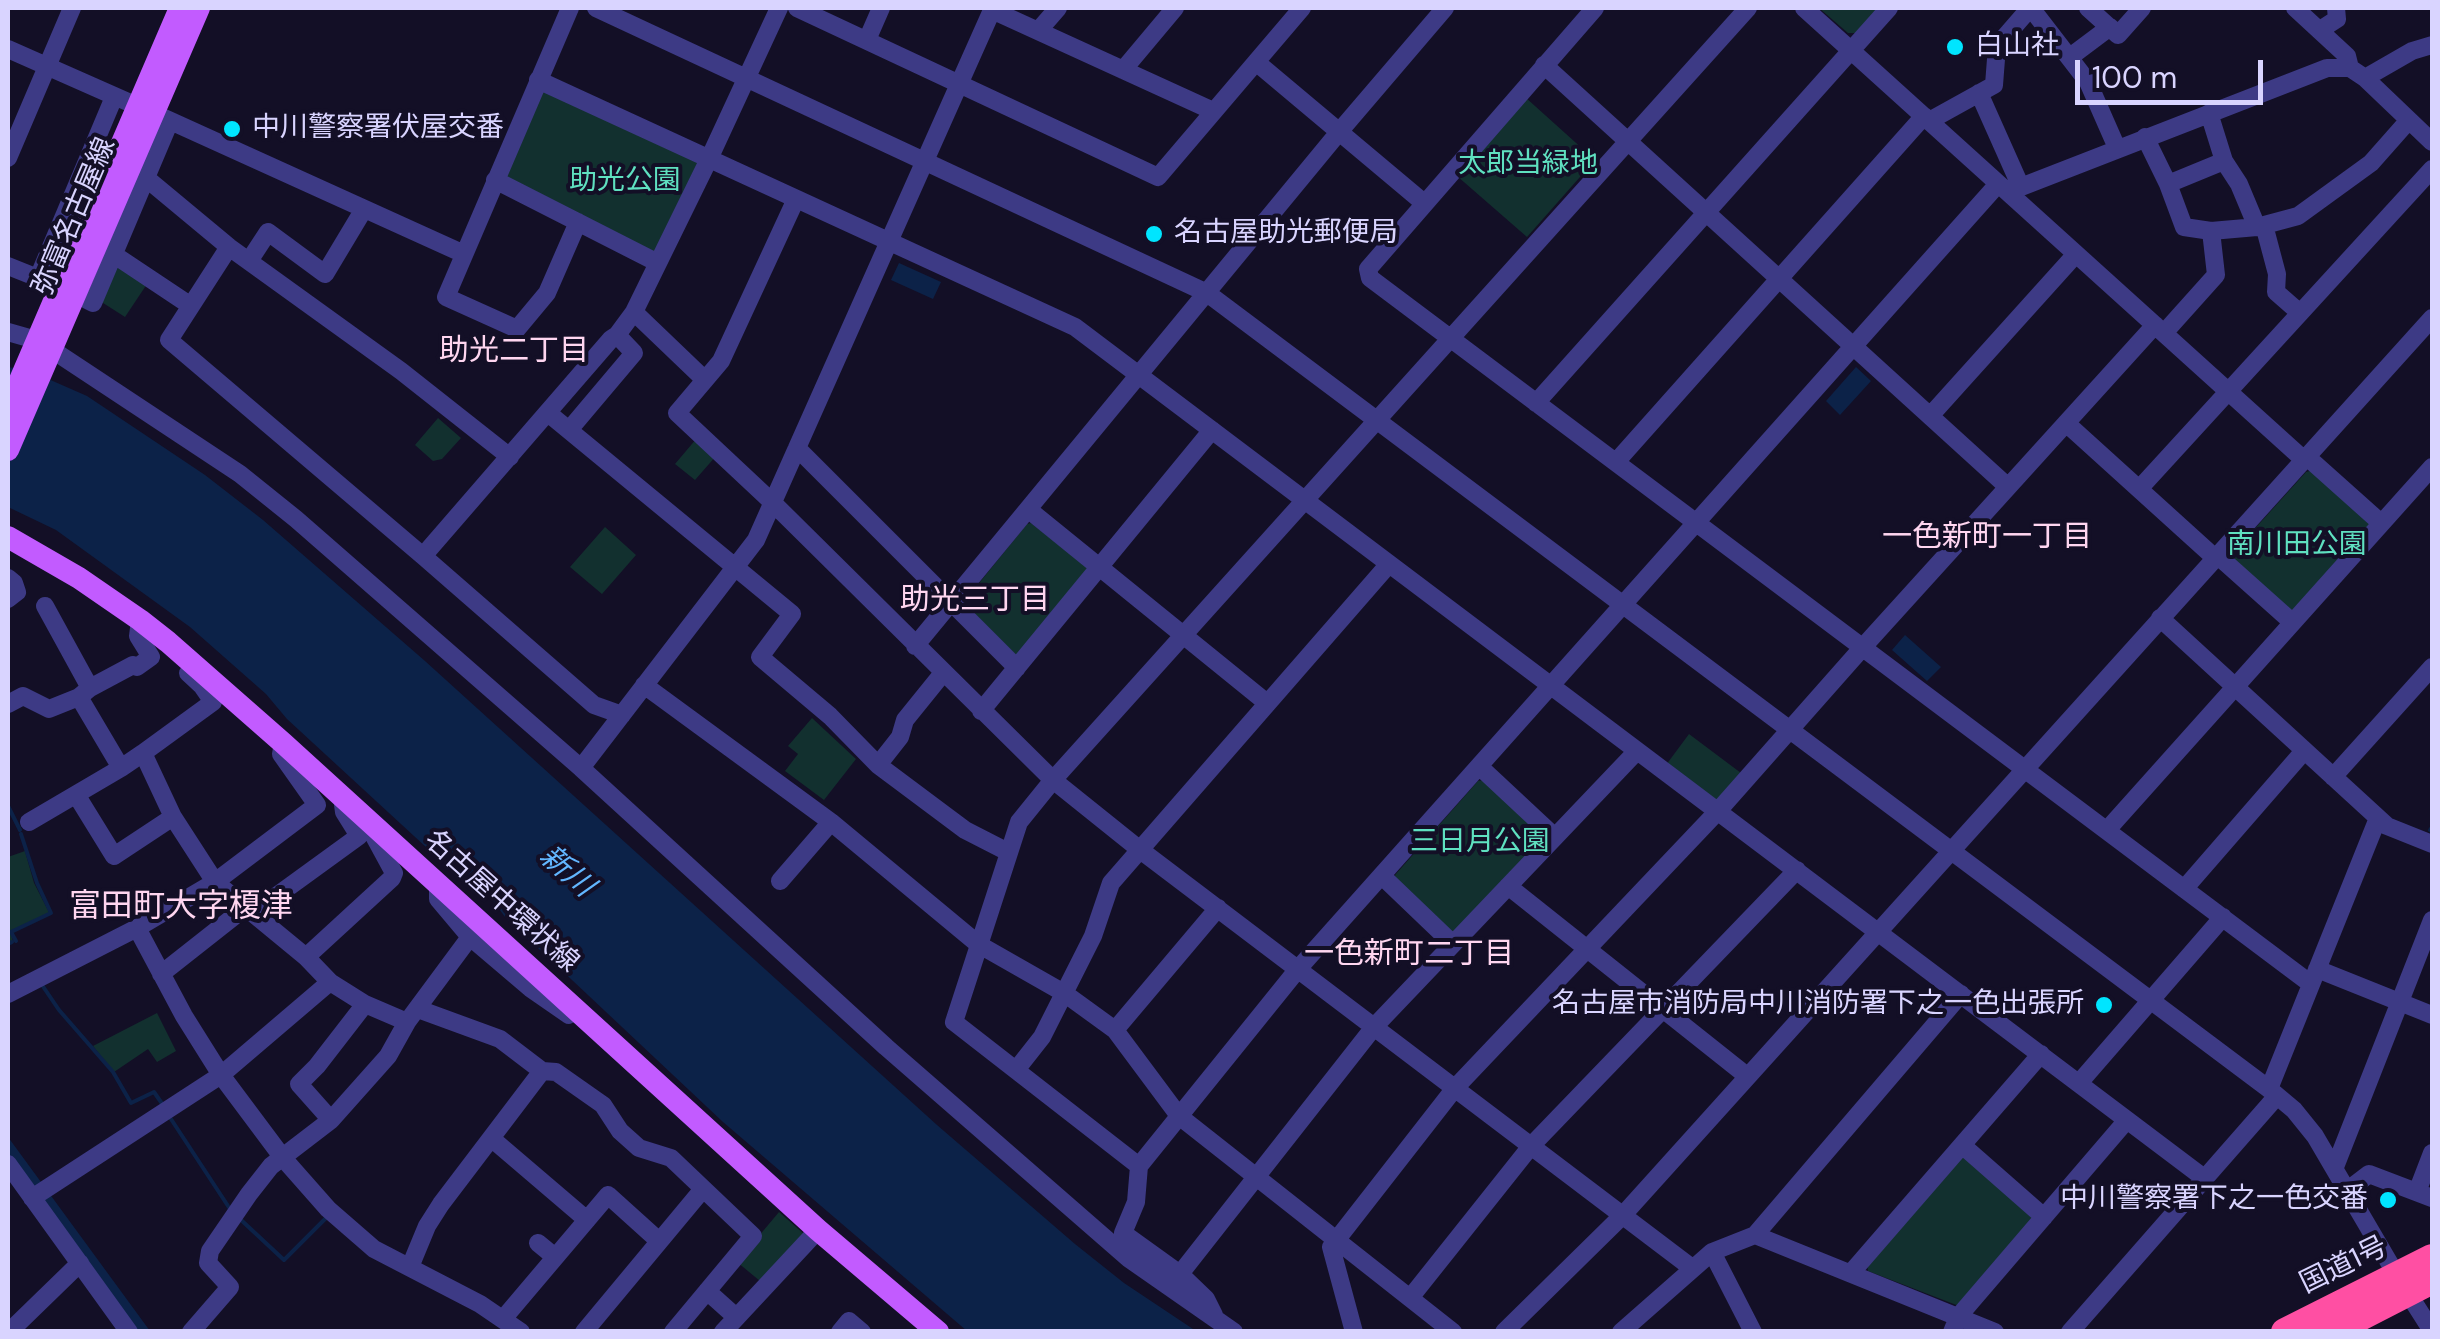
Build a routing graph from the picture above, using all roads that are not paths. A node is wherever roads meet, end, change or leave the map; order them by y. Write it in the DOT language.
graph roads {
  1 [pos="72,8"];
  2 [pos="180,8"];
  3 [pos="199,8"];
  4 [pos="570,8"];
  5 [pos="596,8"];
  6 [pos="779,8"];
  7 [pos="796,8"];
  8 [pos="882,8"];
  9 [pos="1058,8"];
  10 [pos="1175,8"];
  11 [pos="1302,8"];
  12 [pos="1445,8"];
  13 [pos="1595,8"];
  14 [pos="1748,8"];
  15 [pos="1804,8"];
  16 [pos="1889,8"];
  17 [pos="2031,8"];
  18 [pos="2088,8"];
  19 [pos="2142,8"];
  20 [pos="2294,8"];
  21 [pos="2336,8"];
  22 [pos="993,9"];
  23 [pos="2110,27"];
  24 [pos="2320,30"];
  25 [pos="1038,31"];
  26 [pos="868,40"];
  27 [pos="2432,45"];
  28 [pos="8,49"];
  29 [pos="1851,50"];
  30 [pos="2070,57"];
  31 [pos="1256,62"];
  32 [pos="1544,65"];
  33 [pos="47,66"];
  34 [pos="1122,70"];
  35 [pos="2357,73"];
  36 [pos="746,78"];
  37 [pos="538,80"];
  38 [pos="961,83"];
  39 [pos="1979,92"];
  40 [pos="114,97"];
  41 [pos="1213,111"];
  42 [pos="153,113"];
  43 [pos="2210,113"];
  44 [pos="1926,118"];
  45 [pos="2409,120"];
  46 [pos="1339,132"];
  47 [pos="2146,137"];
  48 [pos="1628,141"];
  49 [pos="2432,142"];
  50 [pos="2117,148"];
  51 [pos="8,158"];
  52 [pos="709,159"];
  53 [pos="925,161"];
  54 [pos="2224,162"];
  55 [pos="2432,169"];
  56 [pos="146,178"];
  57 [pos="495,180"];
  58 [pos="2168,184"];
  59 [pos="2009,187"];
  60 [pos="796,199"];
  61 [pos="1424,203"];
  62 [pos="364,209"];
  63 [pos="1706,211"];
  64 [pos="578,222"];
  65 [pos="2261,226"];
  66 [pos="2211,231"];
  67 [pos="888,242"];
  68 [pos="230,247"];
  69 [pos="113,254"];
  70 [pos="464,254"];
  71 [pos="2076,254"];
  72 [pos="249,261"];
  73 [pos="658,263"];
  74 [pos="8,266"];
  75 [pos="1780,279"];
  76 [pos="1207,292"];
  77 [pos="87,300"];
  78 [pos="191,306"];
  79 [pos="634,312"];
  80 [pos="2300,313"];
  81 [pos="2432,318"];
  82 [pos="2159,329"];
  83 [pos="8,332"];
  84 [pos="617,336"];
  85 [pos="1450,339"];
  86 [pos="1855,347"];
  87 [pos="40,354"];
  88 [pos="1139,376"];
  89 [pos="706,380"];
  90 [pos="2228,391"];
  91 [pos="1536,403"];
  92 [pos="8,408"];
  93 [pos="548,413"];
  94 [pos="1930,416"];
  95 [pos="1377,420"];
  96 [pos="2066,423"];
  97 [pos="568,430"];
  98 [pos="1212,430"];
  99 [pos="796,448"];
  100 [pos="8,450"];
  101 [pos="510,457"];
  102 [pos="2304,457"];
  103 [pos="1616,462"];
  104 [pos="2432,467"];
  105 [pos="2008,487"];
  106 [pos="2139,489"];
  107 [pos="1304,500"];
  108 [pos="772,502"];
  109 [pos="1029,510"];
  110 [pos="1698,523"];
  111 [pos="2382,523"];
  112 [pos="8,538"];
  113 [pos="423,556"];
  114 [pos="2215,556"];
  115 [pos="1389,564"];
  116 [pos="734,566"];
  117 [pos="1100,566"];
  118 [pos="8,578"];
  119 [pos="8,600"];
  120 [pos="951,603"];
  121 [pos="1624,605"];
  122 [pos="46,606"];
  123 [pos="2160,618"];
  124 [pos="140,620"];
  125 [pos="2292,622"];
  126 [pos="1184,635"];
  127 [pos="915,646"];
  128 [pos="1863,647"];
  129 [pos="2432,667"];
  130 [pos="1016,668"];
  131 [pos="943,673"];
  132 [pos="644,685"];
  133 [pos="2234,686"];
  134 [pos="1551,687"];
  135 [pos="84,693"];
  136 [pos="1267,703"];
  137 [pos="8,704"];
  138 [pos="981,712"];
  139 [pos="622,714"];
  140 [pos="1790,729"];
  141 [pos="283,744"];
  142 [pos="1636,750"];
  143 [pos="2304,751"];
  144 [pos="143,753"];
  145 [pos="878,765"];
  146 [pos="1480,767"];
  147 [pos="122,768"];
  148 [pos="581,768"];
  149 [pos="2024,768"];
  150 [pos="2333,777"];
  151 [pos="1053,780"];
  152 [pos="76,796"];
  153 [pos="342,797"];
  154 [pos="1718,812"];
  155 [pos="174,817"];
  156 [pos="2378,818"];
  157 [pos="29,822"];
  158 [pos="831,822"];
  159 [pos="376,828"];
  160 [pos="2106,830"];
  161 [pos="1554,837"];
  162 [pos="2432,844"];
  163 [pos="1139,848"];
  164 [pos="1950,850"];
  165 [pos="1008,852"];
  166 [pos="1797,870"];
  167 [pos="1382,876"];
  168 [pos="780,880"];
  169 [pos="215,882"];
  170 [pos="438,886"];
  171 [pos="1508,886"];
  172 [pos="2184,889"];
  173 [pos="1218,908"];
  174 [pos="250,910"];
  175 [pos="2223,917"];
  176 [pos="2432,920"];
  177 [pos="137,928"];
  178 [pos="1878,930"];
  179 [pos="470,937"];
  180 [pos="978,944"];
  181 [pos="1452,944"];
  182 [pos="1587,949"];
  183 [pos="306,957"];
  184 [pos="1298,970"];
  185 [pos="161,974"];
  186 [pos="2314,977"];
  187 [pos="330,982"];
  188 [pos="1064,993"];
  189 [pos="8,994"];
  190 [pos="1961,994"];
  191 [pos="2151,1000"];
  192 [pos="2401,1002"];
  193 [pos="364,1004"];
  194 [pos="1663,1010"];
  195 [pos="2432,1015"];
  196 [pos="412,1016"];
  197 [pos="587,1022"];
  198 [pos="1374,1027"];
  199 [pos="1115,1030"];
  200 [pos="2041,1054"];
  201 [pos="1016,1070"];
  202 [pos="542,1071"];
  203 [pos="222,1075"];
  204 [pos="1747,1076"];
  205 [pos="2079,1083"];
  206 [pos="1455,1088"];
  207 [pos="2273,1092"];
  208 [pos="1179,1116"];
  209 [pos="331,1120"];
  210 [pos="2127,1120"];
  211 [pos="491,1138"];
  212 [pos="1962,1144"];
  213 [pos="1531,1146"];
  214 [pos="2432,1153"];
  215 [pos="283,1158"];
  216 [pos="8,1164"];
  217 [pos="1139,1166"];
  218 [pos="2335,1167"];
  219 [pos="1256,1177"];
  220 [pos="2204,1178"];
  221 [pos="703,1189"];
  222 [pos="2348,1190"];
  223 [pos="39,1194"];
  224 [pos="2425,1195"];
  225 [pos="1622,1216"];
  226 [pos="2044,1217"];
  227 [pos="587,1220"];
  228 [pos="818,1230"];
  229 [pos="1755,1235"];
  230 [pos="1336,1240"];
  231 [pos="660,1241"];
  232 [pos="538,1243"];
  233 [pos="1712,1252"];
  234 [pos="556,1257"];
  235 [pos="2432,1258"];
  236 [pos="80,1264"];
  237 [pos="410,1267"];
  238 [pos="1692,1268"];
  239 [pos="1850,1273"];
  240 [pos="1180,1274"];
  241 [pos="2412,1283"];
  242 [pos="707,1290"];
  243 [pos="1410,1298"];
  244 [pos="736,1317"];
  245 [pos="503,1319"];
  246 [pos="1216,1320"];
  247 [pos="1524,1324"];
  248 [pos="1955,1324"];
  249 [pos="2432,1331"];
  250 [pos="9,1332"];
  251 [pos="129,1332"];
  252 [pos="191,1332"];
  253 [pos="521,1332"];
  254 [pos="584,1332"];
  255 [pos="672,1332"];
  256 [pos="723,1332"];
  257 [pos="840,1332"];
  258 [pos="862,1332"];
  259 [pos="938,1332"];
  260 [pos="1234,1332"];
  261 [pos="1354,1332"];
  262 [pos="1453,1332"];
  263 [pos="1504,1332"];
  264 [pos="1621,1332"];
  265 [pos="1753,1332"];
  266 [pos="1995,1332"];
  267 [pos="2070,1332"];
  268 [pos="2285,1332"];
  269 [pos="2331,1332"];
  1 -- 33 [label="street"];
  2 -- 42 [label="main road, 弥富名古屋線"];
  3 -- 42 [label="main road, 弥富名古屋線"];
  4 -- 37 [label="street"];
  5 -- 36 [label="street"];
  6 -- 36 [label="street"];
  7 -- 26 [label="street"];
  8 -- 26 [label="street"];
  9 -- 25 [label="street"];
  10 -- 34 [label="street"];
  11 -- 31 [label="street"];
  12 -- 46 [label="street"];
  13 -- 32 [label="street"];
  14 -- 48 [label="street"];
  15 -- 29 [label="street"];
  16 -- 29 [label="street"];
  17 -- 30 [label="street"];
  17 -- 39 [label="street"];
  18 -- 23 [label="street"];
  19 -- 23 [label="street"];
  20 -- 24 [label="street"];
  21 -- 24 [label="street"];
  22 -- 25 [label="street"];
  22 -- 38 [label="street"];
  23 -- 30 [label="street"];
  24 -- 35 [label="street"];
  25 -- 34 [label="street"];
  26 -- 38 [label="street"];
  27 -- 35 [label="street"];
  28 -- 33 [label="street"];
  29 -- 44 [label="street"];
  29 -- 63 [label="street"];
  30 -- 50 [label="street"];
  31 -- 41 [label="street"];
  31 -- 46 [label="street"];
  32 -- 48 [label="street"];
  32 -- 61 [label="street"];
  33 -- 40 [label="street"];
  33 -- 51 [label="street"];
  34 -- 41 [label="street"];
  35 -- 43 [label="street"];
  35 -- 45 [label="street"];
  36 -- 52 [label="street"];
  36 -- 53 [label="street"];
  37 -- 52 [label="street"];
  37 -- 57 [label="street"];
  38 -- 41 [label="street"];
  38 -- 53 [label="street"];
  39 -- 44 [label="street"];
  39 -- 59 [label="street"];
  40 -- 42 [label="street"];
  40 -- 74 [label="street"];
  42 -- 56 [label="street"];
  42 -- 62 [label="street"];
  42 -- 87 [label="main road, 弥富名古屋線"];
  43 -- 47 [label="street"];
  43 -- 54 [label="street"];
  44 -- 59 [label="street"];
  44 -- 75 [label="street"];
  45 -- 49 [label="street"];
  45 -- 65 [label="street"];
  46 -- 61 [label="street"];
  46 -- 76 [label="street"];
  47 -- 50 [label="street"];
  47 -- 58 [label="street"];
  48 -- 63 [label="street"];
  48 -- 85 [label="street"];
  50 -- 59 [label="street"];
  52 -- 60 [label="street"];
  52 -- 73 [label="street"];
  53 -- 67 [label="street"];
  53 -- 76 [label="street"];
  54 -- 58 [label="street"];
  54 -- 65 [label="street"];
  55 -- 80 [label="street"];
  56 -- 68 [label="street"];
  56 -- 69 [label="street"];
  57 -- 64 [label="street"];
  57 -- 70 [label="street"];
  58 -- 66 [label="street"];
  59 -- 71 [label="street"];
  59 -- 86 [label="street"];
  60 -- 67 [label="street"];
  60 -- 89 [label="street"];
  61 -- 85 [label="street"];
  62 -- 70 [label="street"];
  62 -- 72 [label="street"];
  63 -- 75 [label="street"];
  63 -- 91 [label="street"];
  64 -- 70 [label="street"];
  64 -- 73 [label="street"];
  65 -- 66 [label="street"];
  65 -- 80 [label="street"];
  66 -- 82 [label="street"];
  67 -- 88 [label="street"];
  67 -- 99 [label="street"];
  68 -- 72 [label="street"];
  68 -- 78 [label="street"];
  69 -- 77 [label="street"];
  69 -- 78 [label="street"];
  71 -- 82 [label="street"];
  71 -- 94 [label="street"];
  72 -- 101 [label="street"];
  73 -- 79 [label="street"];
  75 -- 86 [label="street"];
  75 -- 103 [label="street"];
  76 -- 88 [label="street"];
  76 -- 95 [label="street"];
  78 -- 113 [label="street"];
  79 -- 84 [label="street"];
  79 -- 89 [label="street"];
  80 -- 90 [label="street"];
  81 -- 102 [label="street"];
  82 -- 90 [label="street"];
  82 -- 96 [label="street"];
  83 -- 87 [label="street"];
  84 -- 93 [label="street"];
  84 -- 97 [label="street"];
  85 -- 91 [label="street"];
  85 -- 95 [label="street"];
  86 -- 94 [label="street"];
  86 -- 110 [label="street"];
  87 -- 92 [label="main road, 弥富名古屋線"];
  87 -- 100 [label="main road, 弥富名古屋線"];
  87 -- 148 [label="street"];
  88 -- 98 [label="street"];
  88 -- 109 [label="street"];
  89 -- 108 [label="street"];
  90 -- 102 [label="street"];
  90 -- 106 [label="street"];
  91 -- 103 [label="street"];
  93 -- 97 [label="street"];
  93 -- 101 [label="street"];
  94 -- 105 [label="street"];
  95 -- 107 [label="street"];
  95 -- 121 [label="street"];
  96 -- 105 [label="street"];
  96 -- 106 [label="street"];
  97 -- 116 [label="street"];
  98 -- 107 [label="street"];
  98 -- 117 [label="street"];
  99 -- 108 [label="street"];
  99 -- 120 [label="street"];
  101 -- 113 [label="street"];
  102 -- 111 [label="street"];
  102 -- 114 [label="street"];
  103 -- 110 [label="street"];
  104 -- 111 [label="street"];
  105 -- 128 [label="street"];
  106 -- 114 [label="street"];
  107 -- 115 [label="street"];
  107 -- 126 [label="street"];
  108 -- 116 [label="street"];
  108 -- 127 [label="street"];
  109 -- 117 [label="street"];
  109 -- 120 [label="street"];
  110 -- 121 [label="street"];
  110 -- 128 [label="street"];
  111 -- 125 [label="street"];
  112 -- 124 [label="main road, 名古屋中環状線"];
  113 -- 139 [label="street"];
  114 -- 123 [label="street"];
  114 -- 125 [label="street"];
  115 -- 134 [label="street"];
  115 -- 136 [label="street"];
  116 -- 132 [label="street"];
  116 -- 145 [label="street"];
  117 -- 126 [label="street"];
  117 -- 130 [label="street"];
  118 -- 119 [label="street"];
  120 -- 127 [label="street"];
  120 -- 130 [label="street"];
  121 -- 134 [label="street"];
  121 -- 140 [label="street"];
  122 -- 135 [label="street"];
  123 -- 133 [label="street"];
  123 -- 149 [label="street"];
  124 -- 135 [label="street"];
  124 -- 141 [label="main road, 名古屋中環状線"];
  124 -- 144 [label="street"];
  125 -- 133 [label="street"];
  126 -- 136 [label="street"];
  126 -- 151 [label="street"];
  127 -- 131 [label="street"];
  128 -- 140 [label="street"];
  128 -- 149 [label="street"];
  129 -- 150 [label="street"];
  130 -- 138 [label="street"];
  131 -- 138 [label="street"];
  131 -- 145 [label="street"];
  132 -- 139 [label="street"];
  132 -- 158 [label="street"];
  133 -- 143 [label="street"];
  133 -- 160 [label="street"];
  134 -- 142 [label="street"];
  134 -- 146 [label="street"];
  135 -- 137 [label="street"];
  135 -- 147 [label="street"];
  136 -- 163 [label="street"];
  138 -- 151 [label="street"];
  139 -- 148 [label="street"];
  140 -- 154 [label="street"];
  140 -- 164 [label="street"];
  141 -- 153 [label="main road, 名古屋中環状線"];
  141 -- 169 [label="street"];
  142 -- 154 [label="street"];
  142 -- 161 [label="street"];
  143 -- 150 [label="street"];
  143 -- 172 [label="street"];
  144 -- 147 [label="street"];
  144 -- 155 [label="street"];
  145 -- 165 [label="street"];
  146 -- 161 [label="street"];
  146 -- 167 [label="street"];
  147 -- 152 [label="street"];
  148 -- 246 [label="street"];
  149 -- 160 [label="street"];
  149 -- 164 [label="street"];
  150 -- 156 [label="street"];
  151 -- 163 [label="street"];
  151 -- 165 [label="street"];
  152 -- 155 [label="street"];
  152 -- 157 [label="street"];
  153 -- 159 [label="main road, 名古屋中環状線"];
  153 -- 174 [label="street"];
  154 -- 166 [label="street"];
  154 -- 182 [label="street"];
  155 -- 169 [label="street"];
  156 -- 162 [label="street"];
  156 -- 186 [label="street"];
  158 -- 168 [label="street"];
  158 -- 180 [label="street"];
  159 -- 170 [label="main road, 名古屋中環状線"];
  159 -- 183 [label="street"];
  160 -- 172 [label="street"];
  161 -- 171 [label="street"];
  163 -- 173 [label="street"];
  163 -- 188 [label="street"];
  164 -- 178 [label="street"];
  164 -- 191 [label="street"];
  165 -- 180 [label="street"];
  166 -- 178 [label="street"];
  166 -- 194 [label="street"];
  167 -- 181 [label="street"];
  167 -- 184 [label="street"];
  169 -- 174 [label="street"];
  169 -- 177 [label="street"];
  170 -- 179 [label="street"];
  170 -- 197 [label="main road, 名古屋中環状線"];
  171 -- 181 [label="street"];
  171 -- 182 [label="street"];
  172 -- 175 [label="street"];
  173 -- 184 [label="street"];
  173 -- 199 [label="street"];
  174 -- 183 [label="street"];
  174 -- 185 [label="street"];
  175 -- 186 [label="street"];
  175 -- 191 [label="street"];
  176 -- 192 [label="street"];
  177 -- 185 [label="street"];
  177 -- 189 [label="street"];
  178 -- 190 [label="street"];
  178 -- 204 [label="street"];
  179 -- 196 [label="street"];
  179 -- 197 [label="street"];
  180 -- 188 [label="street"];
  180 -- 201 [label="street"];
  181 -- 198 [label="street"];
  182 -- 194 [label="street"];
  182 -- 206 [label="street"];
  183 -- 187 [label="street"];
  184 -- 198 [label="street"];
  184 -- 208 [label="street"];
  185 -- 203 [label="street"];
  186 -- 192 [label="street"];
  186 -- 207 [label="street"];
  187 -- 193 [label="street"];
  187 -- 203 [label="street"];
  188 -- 199 [label="street"];
  188 -- 201 [label="street"];
  190 -- 200 [label="street"];
  190 -- 229 [label="street"];
  191 -- 205 [label="street"];
  191 -- 207 [label="street"];
  192 -- 195 [label="street"];
  192 -- 218 [label="street"];
  193 -- 196 [label="street"];
  193 -- 209 [label="street"];
  194 -- 204 [label="street"];
  194 -- 213 [label="street"];
  196 -- 202 [label="street"];
  196 -- 209 [label="street"];
  197 -- 228 [label="main road, 名古屋中環状線"];
  198 -- 206 [label="street"];
  198 -- 219 [label="street"];
  199 -- 208 [label="street"];
  200 -- 205 [label="street"];
  200 -- 212 [label="street"];
  201 -- 217 [label="street"];
  202 -- 211 [label="street"];
  202 -- 221 [label="street"];
  203 -- 215 [label="street"];
  203 -- 223 [label="street"];
  204 -- 225 [label="street"];
  205 -- 210 [label="street"];
  206 -- 213 [label="street"];
  206 -- 230 [label="street"];
  207 -- 218 [label="street"];
  207 -- 220 [label="street"];
  208 -- 217 [label="street"];
  208 -- 219 [label="street"];
  209 -- 215 [label="street"];
  210 -- 220 [label="street"];
  210 -- 226 [label="street"];
  211 -- 227 [label="street"];
  211 -- 237 [label="street"];
  212 -- 226 [label="street"];
  212 -- 239 [label="street"];
  213 -- 225 [label="street"];
  213 -- 243 [label="street"];
  214 -- 224 [label="street"];
  215 -- 237 [label="street"];
  215 -- 252 [label="street"];
  216 -- 223 [label="street"];
  217 -- 240 [label="street"];
  218 -- 222 [label="street"];
  219 -- 230 [label="street"];
  219 -- 240 [label="street"];
  220 -- 267 [label="street"];
  221 -- 231 [label="street"];
  221 -- 242 [label="street"];
  222 -- 224 [label="street"];
  222 -- 241 [label="street"];
  223 -- 236 [label="street"];
  225 -- 238 [label="street"];
  225 -- 247 [label="street"];
  226 -- 248 [label="street"];
  227 -- 231 [label="street"];
  227 -- 234 [label="street"];
  228 -- 244 [label="street"];
  228 -- 259 [label="main road, 名古屋中環状線"];
  229 -- 233 [label="street"];
  229 -- 239 [label="street"];
  230 -- 243 [label="street"];
  230 -- 261 [label="street"];
  231 -- 254 [label="street"];
  232 -- 234 [label="street"];
  233 -- 238 [label="street"];
  233 -- 265 [label="street"];
  234 -- 245 [label="street"];
  235 -- 241 [label="highway, 国道1号"];
  236 -- 250 [label="street"];
  236 -- 251 [label="street"];
  237 -- 245 [label="street"];
  238 -- 264 [label="street"];
  239 -- 248 [label="street"];
  240 -- 246 [label="street"];
  241 -- 249 [label="street"];
  241 -- 268 [label="highway, 国道1号"];
  241 -- 269 [label="highway, 国道1号"];
  242 -- 244 [label="street"];
  242 -- 255 [label="street"];
  243 -- 262 [label="street"];
  244 -- 256 [label="street"];
  245 -- 253 [label="street"];
  246 -- 260 [label="street"];
  247 -- 263 [label="street"];
  248 -- 266 [label="street"];
  257 -- 258 [label="street"];
}
